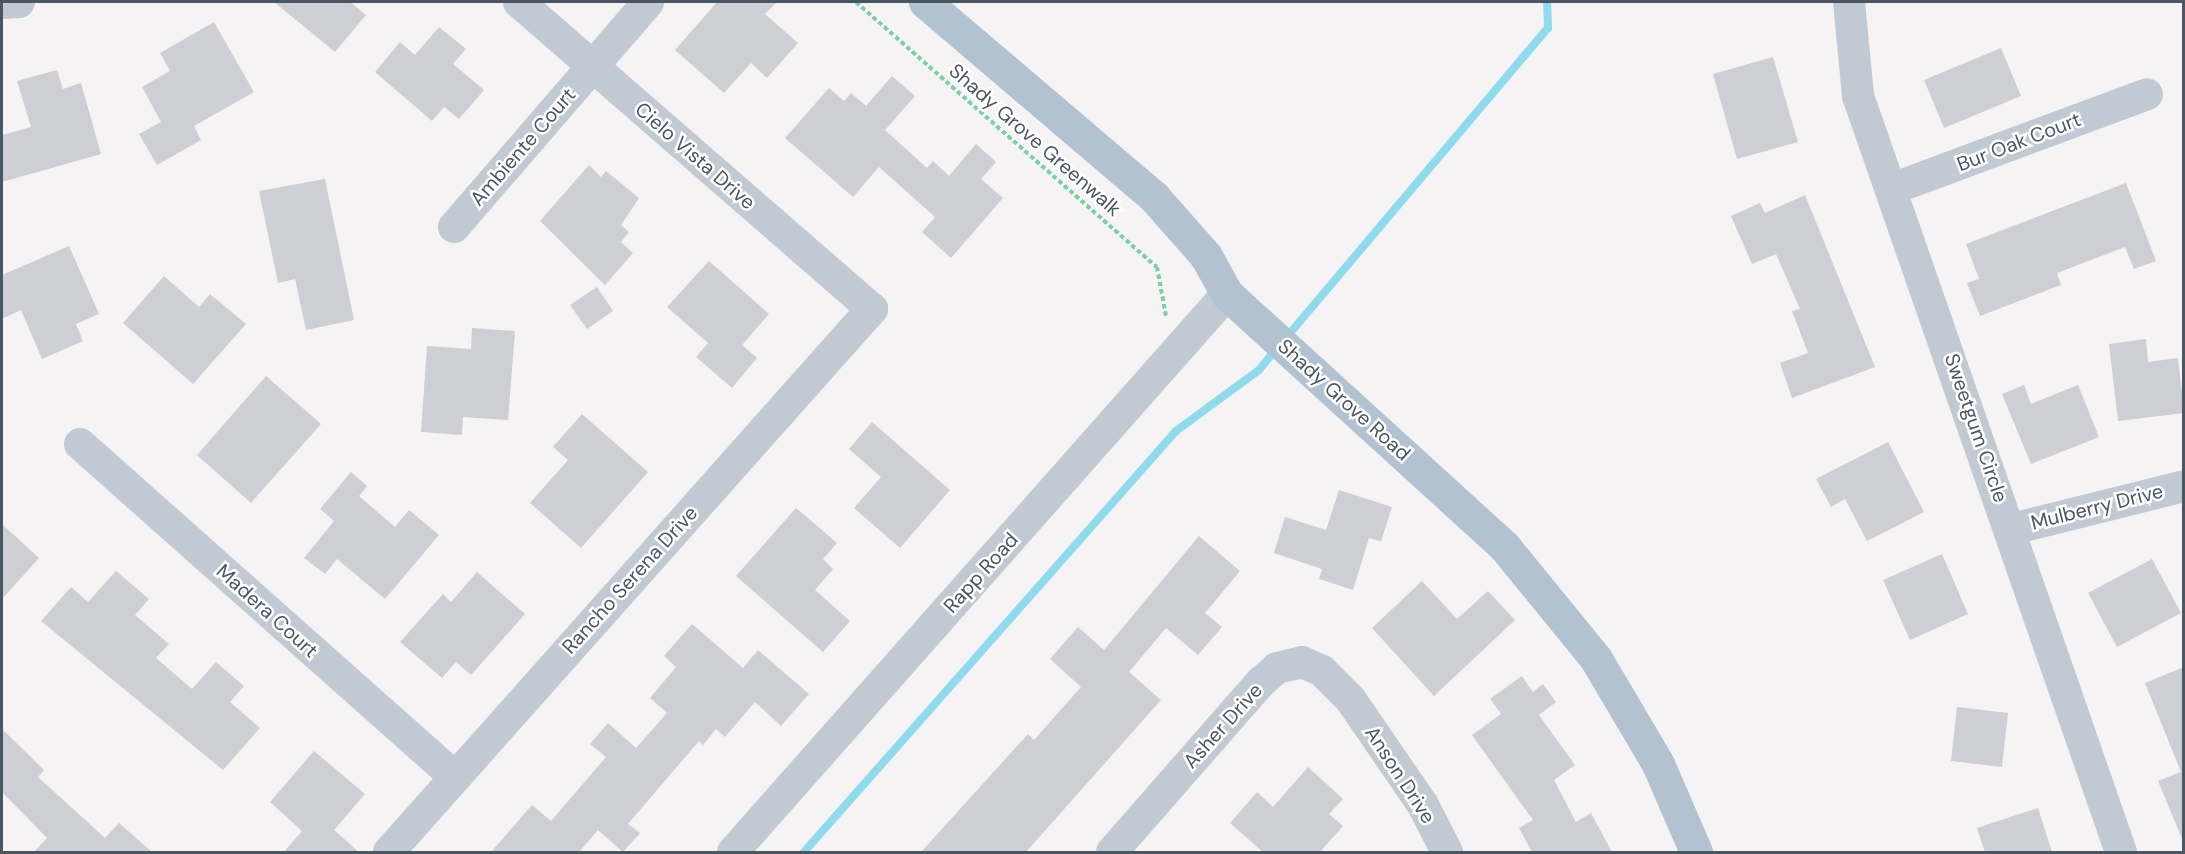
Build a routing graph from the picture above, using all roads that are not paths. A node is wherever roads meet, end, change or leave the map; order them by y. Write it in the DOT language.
graph roads {
  1 [pos="19,2"];
  2 [pos="519,2"];
  3 [pos="648,2"];
  4 [pos="925,2"];
  5 [pos="1849,2"];
  6 [pos="2,3"];
  7 [pos="592,68"];
  8 [pos="2147,94"];
  9 [pos="1892,189"];
  10 [pos="454,227"];
  11 [pos="1227,294"];
  12 [pos="872,309"];
  13 [pos="80,444"];
  14 [pos="2184,486"];
  15 [pos="2012,529"];
  16 [pos="1351,700"];
  17 [pos="455,777"];
  18 [pos="389,852"];
  19 [pos="734,852"];
  20 [pos="1112,852"];
  21 [pos="1447,852"];
  22 [pos="1696,852"];
  23 [pos="2121,852"];
  1 -- 6 [label="street"];
  2 -- 7 [label="street, Cielo Vista Drive"];
  3 -- 7 [label="street, Ambiente Court"];
  4 -- 11 [label="main road, Shady Grove Road"];
  5 -- 9 [label="street, Sweetgum Circle"];
  7 -- 10 [label="street, Ambiente Court"];
  7 -- 12 [label="street, Cielo Vista Drive"];
  8 -- 9 [label="street, Bur Oak Court"];
  9 -- 15 [label="street, Sweetgum Circle"];
  11 -- 19 [label="street, Rapp Road"];
  11 -- 22 [label="main road, Shady Grove Road"];
  12 -- 17 [label="street, Rancho Serena Drive"];
  13 -- 17 [label="street, Madera Court"];
  14 -- 15 [label="street, Mulberry Drive"];
  15 -- 23 [label="street, Sweetgum Circle"];
  16 -- 20 [label="street, Asher Drive"];
  16 -- 21 [label="street, Anson Drive"];
  17 -- 18 [label="street, Rancho Serena Drive"];
}
